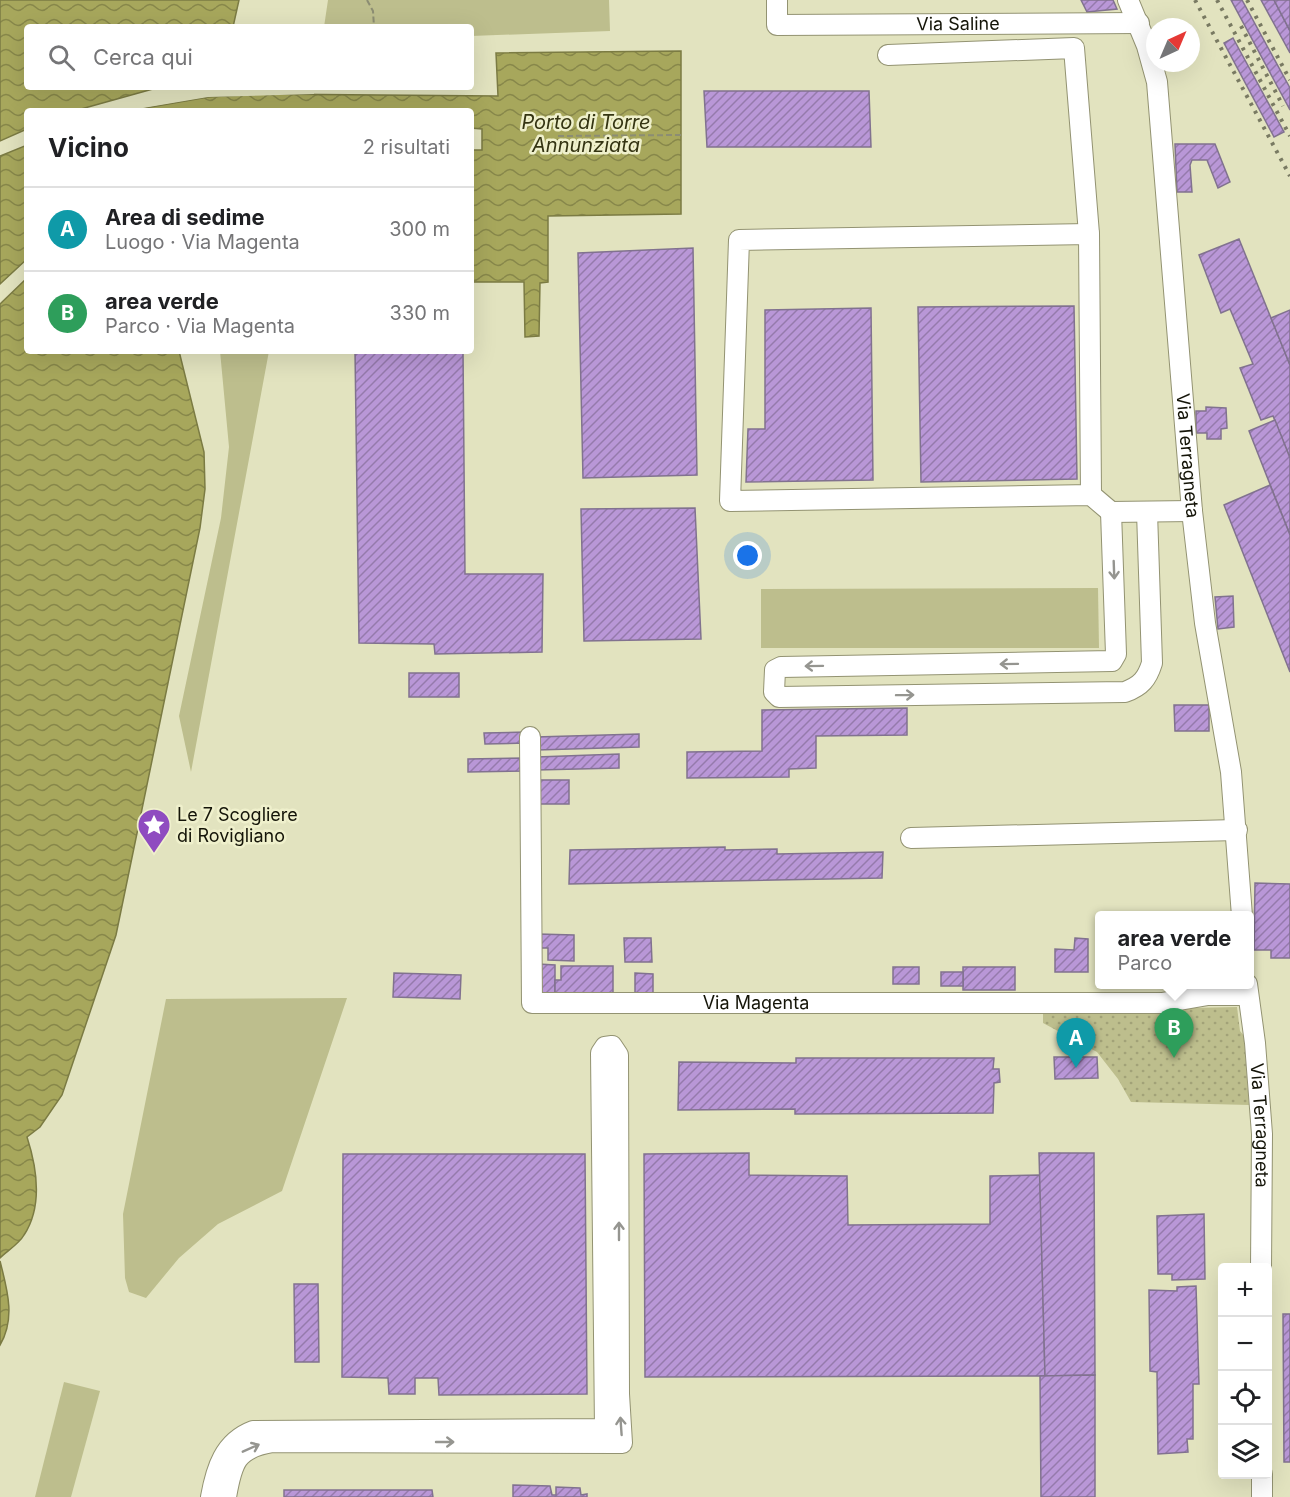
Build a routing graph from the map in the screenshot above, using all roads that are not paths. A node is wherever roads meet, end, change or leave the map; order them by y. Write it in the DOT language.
graph roads {
  1 [pos="777,0"];
  2 [pos="1128,0"];
  3 [pos="1139,23"];
  4 [pos="888,55"];
  5 [pos="1089,234"];
  6 [pos="1091,495"];
  7 [pos="1192,511"];
  8 [pos="1112,512"];
  9 [pos="1147,512"];
  10 [pos="530,737"];
  11 [pos="1237,830"];
  12 [pos="911,837"];
  13 [pos="1242,911"];
  14 [pos="1247,990"];
  15 [pos="1261,1263"];
  16 [pos="1262,1479"];
  17 [pos="211,1497"];
  18 [pos="226,1497"];
  19 [pos="1262,1497"];
  1 -- 3 [label="street, Via Saline"];
  2 -- 3 [label="street, Via Terragneta"];
  3 -- 7 [label="street, Via Terragneta"];
  4 -- 5 [label="street"];
  5 -- 6 [label="street"];
  5 -- 6 [label="street"];
  6 -- 8 [label="street"];
  7 -- 9 [label="street"];
  7 -- 11 [label="street, Via Terragneta"];
  8 -- 9 [label="street"];
  8 -- 9 [label="street, one-way"];
  10 -- 14 [label="street, Via Magenta"];
  11 -- 12 [label="street"];
  11 -- 13 [label="street, Via Terragneta"];
  14 -- 15 [label="street, Via Terragneta"];
  16 -- 19 [label="street"];
  18 -- 17 [label="street, one-way"];
}
